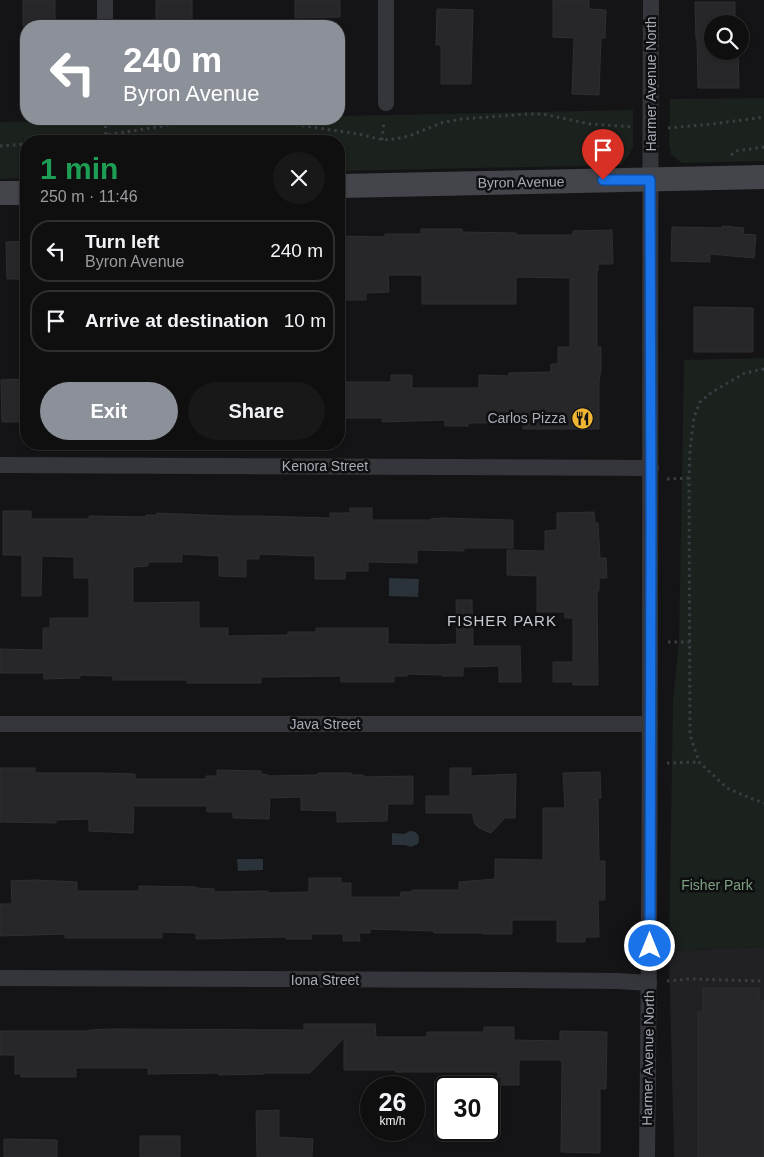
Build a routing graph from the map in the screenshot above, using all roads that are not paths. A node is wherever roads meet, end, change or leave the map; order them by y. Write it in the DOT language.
graph roads {
  1 [pos="105,0"];
  2 [pos="386,0"];
  3 [pos="651,0"];
  4 [pos="105,20"];
  5 [pos="386,103"];
  6 [pos="764,177"];
  7 [pos="650,180"];
  8 [pos="345,186"];
  9 [pos="0,193"];
  10 [pos="20,193"];
  11 [pos="0,465"];
  12 [pos="651,468"];
  13 [pos="0,724"];
  14 [pos="650,724"];
  15 [pos="0,978"];
  16 [pos="649,983"];
  17 [pos="647,1157"];
  1 -- 4 [label="street"];
  2 -- 5 [label="street"];
  3 -- 7 [label="street, Harmer Avenue North"];
  6 -- 7 [label="street, Byron Avenue"];
  7 -- 8 [label="street, Byron Avenue"];
  7 -- 12 [label="street, Harmer Avenue North"];
  9 -- 10 [label="street"];
  11 -- 12 [label="street, Kenora Street"];
  12 -- 14 [label="street, Harmer Avenue North"];
  13 -- 14 [label="street, Java Street"];
  14 -- 16 [label="street, Harmer Avenue North"];
  15 -- 16 [label="street, Iona Street"];
  16 -- 17 [label="street, Harmer Avenue North"];
}
